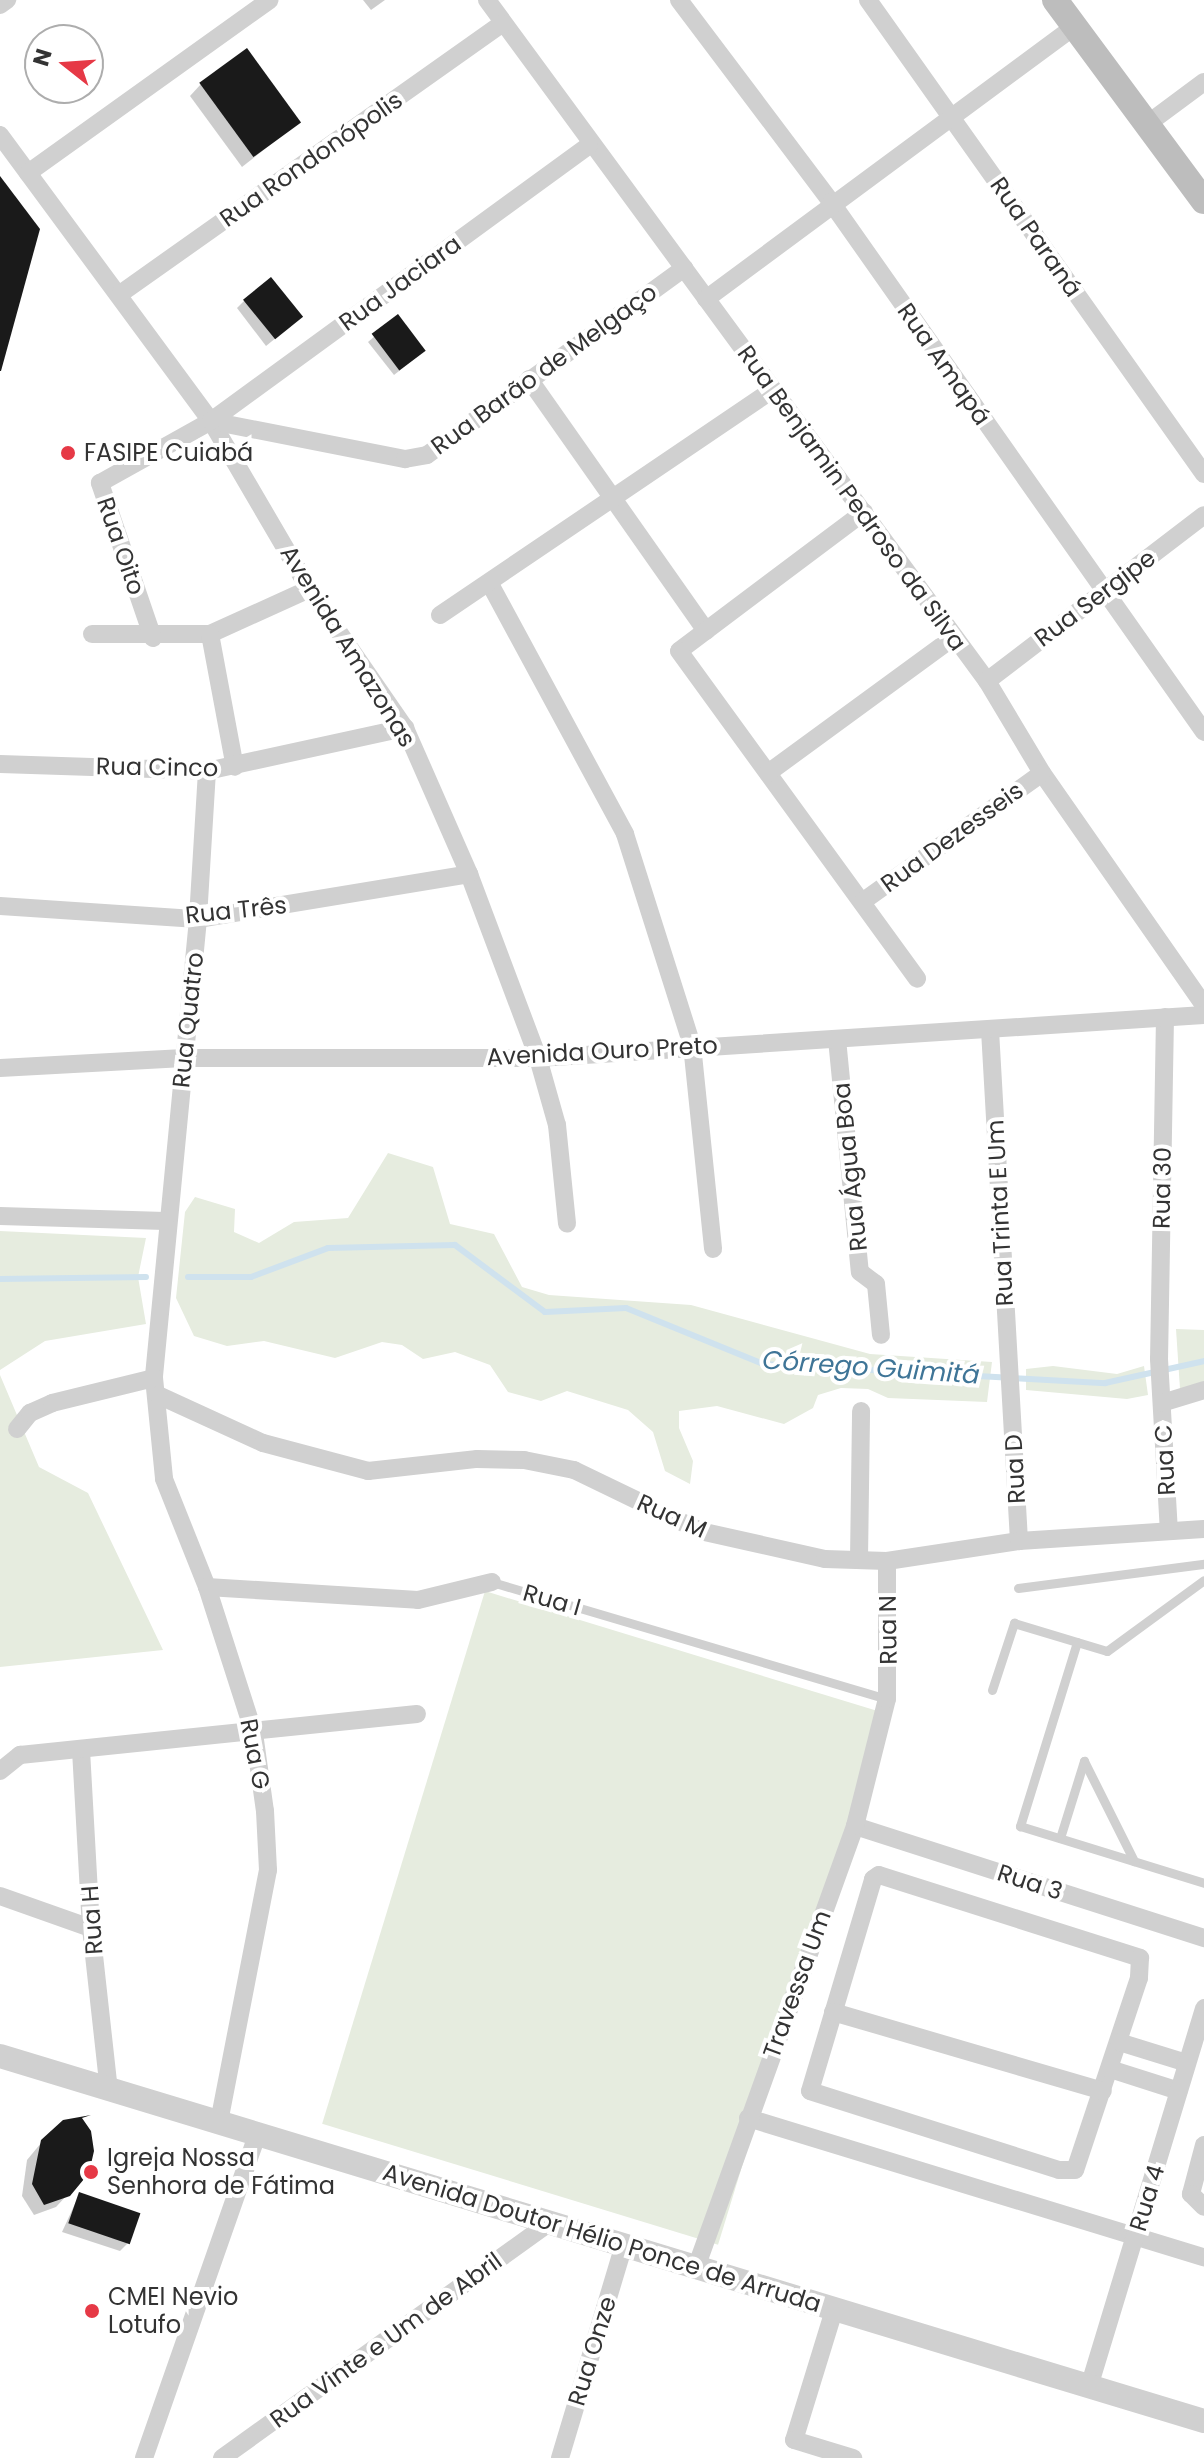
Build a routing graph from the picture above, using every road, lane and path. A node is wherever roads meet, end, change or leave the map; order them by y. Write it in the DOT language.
graph roads {
  1 [pos="7,0"];
  2 [pos="270,0"];
  3 [pos="487,0"];
  4 [pos="679,0"];
  5 [pos="868,0"];
  6 [pos="1057,1"];
  7 [pos="0,5"];
  8 [pos="502,24"];
  9 [pos="1073,27"];
  10 [pos="1204,82"];
  11 [pos="952,118"];
  12 [pos="1146,125"];
  13 [pos="0,135"];
  14 [pos="589,145"];
  15 [pos="28,173"];
  16 [pos="1204,201"];
  17 [pos="831,202"];
  18 [pos="684,268"];
  19 [pos="120,294"];
  20 [pos="706,299"];
  21 [pos="529,379"];
  22 [pos="771,391"];
  23 [pos="211,421"];
  24 [pos="1204,474"];
  25 [pos="615,501"];
  26 [pos="864,512"];
  27 [pos="1204,515"];
  28 [pos="490,584"];
  29 [pos="309,589"];
  30 [pos="1103,592"];
  31 [pos="440,615"];
  32 [pos="706,631"];
  33 [pos="92,634"];
  34 [pos="210,634"];
  35 [pos="954,637"];
  36 [pos="153,638"];
  37 [pos="987,681"];
  38 [pos="405,728"];
  39 [pos="1204,732"];
  40 [pos="0,764"];
  41 [pos="235,767"];
  42 [pos="207,771"];
  43 [pos="768,773"];
  44 [pos="1042,773"];
  45 [pos="469,874"];
  46 [pos="862,902"];
  47 [pos="0,906"];
  48 [pos="198,919"];
  49 [pos="917,979"];
  50 [pos="1204,1005"];
  51 [pos="1204,1015"];
  52 [pos="1165,1017"];
  53 [pos="990,1030"];
  54 [pos="837,1039"];
  55 [pos="692,1045"];
  56 [pos="184,1058"];
  57 [pos="538,1058"];
  58 [pos="0,1068"];
  59 [pos="0,1216"];
  60 [pos="165,1221"];
  61 [pos="567,1223"];
  62 [pos="713,1249"];
  63 [pos="881,1335"];
  64 [pos="156,1386"];
  65 [pos="1204,1390"];
  66 [pos="1161,1396"];
  67 [pos="1011,1397"];
  68 [pos="861,1411"];
  69 [pos="17,1429"];
  70 [pos="1204,1529"];
  71 [pos="1169,1531"];
  72 [pos="1019,1541"];
  73 [pos="859,1559"];
  74 [pos="887,1561"];
  75 [pos="1204,1564"];
  76 [pos="1204,1580"];
  77 [pos="492,1582"];
  78 [pos="207,1587"];
  79 [pos="1018,1588"];
  80 [pos="1077,1642"];
  81 [pos="992,1690"];
  82 [pos="887,1699"];
  83 [pos="417,1714"];
  84 [pos="254,1733"];
  85 [pos="81,1750"];
  86 [pos="0,1771"];
  87 [pos="855,1826"];
  88 [pos="1060,1838"];
  89 [pos="1134,1861"];
  90 [pos="1204,1883"];
  91 [pos="0,1896"];
  92 [pos="91,1928"];
  93 [pos="1204,1938"];
  94 [pos="1204,2008"];
  95 [pos="833,2012"];
  96 [pos="1119,2042"];
  97 [pos="0,2056"];
  98 [pos="1187,2063"];
  99 [pos="1110,2069"];
  100 [pos="109,2090"];
  101 [pos="1103,2091"];
  102 [pos="1179,2091"];
  103 [pos="748,2118"];
  104 [pos="219,2123"];
  105 [pos="257,2135"];
  106 [pos="1204,2145"];
  107 [pos="1204,2207"];
  108 [pos="550,2222"];
  109 [pos="1135,2236"];
  110 [pos="624,2244"];
  111 [pos="1204,2257"];
  112 [pos="697,2265"];
  113 [pos="835,2307"];
  114 [pos="1089,2387"];
  115 [pos="1204,2421"];
  116 [pos="144,2458"];
  117 [pos="222,2458"];
  118 [pos="560,2458"];
  119 [pos="853,2458"];
  1 -- 7 [label="street"];
  2 -- 15 [label="street"];
  3 -- 8 [label="street, Rua Benjamin Pedroso da Silva"];
  4 -- 17 [label="street, Rua Amapá"];
  5 -- 11 [label="street, Rua Paraná"];
  6 -- 9 [label="main road"];
  8 -- 14 [label="street, Rua Benjamin Pedroso da Silva"];
  8 -- 19 [label="street, Rua Rondonópolis"];
  9 -- 11 [label="street"];
  9 -- 12 [label="main road"];
  10 -- 12 [label="street"];
  11 -- 17 [label="street"];
  11 -- 24 [label="street, Rua Paraná"];
  12 -- 16 [label="main road"];
  13 -- 15 [label="street, Avenida Amazonas"];
  14 -- 18 [label="street, Rua Benjamin Pedroso da Silva"];
  14 -- 23 [label="street, Rua Jaciara"];
  15 -- 19 [label="street, Avenida Amazonas"];
  17 -- 20 [label="street"];
  17 -- 30 [label="street, Rua Amapá"];
  18 -- 20 [label="street, Rua Benjamin Pedroso da Silva"];
  18 -- 21 [label="street, Rua Barão de Melgaço"];
  19 -- 23 [label="street, Avenida Amazonas"];
  20 -- 22 [label="street, Rua Benjamin Pedroso da Silva"];
  21 -- 23 [label="street, Rua Barão de Melgaço"];
  21 -- 25 [label="street"];
  22 -- 25 [label="street"];
  22 -- 26 [label="street, Rua Benjamin Pedroso da Silva"];
  23 -- 29 [label="street, Avenida Amazonas"];
  23 -- 36 [label="street, Rua Oito"];
  25 -- 28 [label="street"];
  25 -- 32 [label="street"];
  26 -- 32 [label="street"];
  26 -- 35 [label="street, Rua Benjamin Pedroso da Silva"];
  27 -- 30 [label="street, Rua Sergipe"];
  28 -- 31 [label="street"];
  28 -- 55 [label="street"];
  29 -- 34 [label="street"];
  29 -- 38 [label="street, Avenida Amazonas"];
  30 -- 37 [label="street, Rua Sergipe"];
  30 -- 39 [label="street, Rua Amapá"];
  32 -- 43 [label="street"];
  33 -- 36 [label="street"];
  34 -- 36 [label="street"];
  34 -- 41 [label="street"];
  35 -- 37 [label="street, Rua Benjamin Pedroso da Silva"];
  35 -- 43 [label="street"];
  37 -- 44 [label="street, Rua Benjamin Pedroso da Silva"];
  38 -- 41 [label="street, Rua Cinco"];
  38 -- 45 [label="street, Avenida Amazonas"];
  40 -- 42 [label="street, Rua Cinco"];
  41 -- 42 [label="street, Rua Cinco"];
  42 -- 48 [label="street, Rua Quatro"];
  43 -- 46 [label="street"];
  44 -- 46 [label="street, Rua Dezesseis"];
  44 -- 50 [label="street, Rua Benjamin Pedroso da Silva"];
  45 -- 48 [label="street, Rua Três"];
  45 -- 57 [label="street, Avenida Amazonas"];
  46 -- 49 [label="street"];
  47 -- 48 [label="street, Rua Três"];
  48 -- 56 [label="street, Rua Quatro"];
  51 -- 52 [label="street, Avenida Ouro Preto"];
  52 -- 53 [label="street, Avenida Ouro Preto"];
  52 -- 66 [label="street, Rua 30"];
  53 -- 54 [label="street, Avenida Ouro Preto"];
  53 -- 67 [label="street, Rua Trinta E Um"];
  54 -- 55 [label="street, Avenida Ouro Preto"];
  54 -- 63 [label="street, Rua Água Boa"];
  55 -- 57 [label="street, Avenida Ouro Preto"];
  55 -- 62 [label="street"];
  56 -- 57 [label="street, Avenida Ouro Preto"];
  56 -- 58 [label="street, Avenida Ouro Preto"];
  56 -- 60 [label="street, Rua Quatro"];
  57 -- 61 [label="street, Avenida Amazonas"];
  59 -- 60 [label="street"];
  60 -- 64 [label="street, Rua Quatro"];
  64 -- 69 [label="street"];
  64 -- 73 [label="street, Rua M"];
  64 -- 78 [label="street, Rua G"];
  65 -- 66 [label="street"];
  66 -- 71 [label="street, Rua C"];
  67 -- 72 [label="street, Rua D"];
  68 -- 73 [label="street"];
  70 -- 71 [label="street, Rua M"];
  71 -- 72 [label="street, Rua M"];
  72 -- 74 [label="street, Rua M"];
  73 -- 74 [label="street, Rua M"];
  74 -- 82 [label="street, Rua N"];
  75 -- 79 [label="lane"];
  76 -- 80 [label="lane"];
  77 -- 78 [label="street, Rua I"];
  77 -- 82 [label="lane, Rua I"];
  78 -- 84 [label="street, Rua G"];
  80 -- 81 [label="lane"];
  80 -- 88 [label="lane"];
  82 -- 87 [label="street, Travessa Um"];
  83 -- 84 [label="street"];
  84 -- 85 [label="street"];
  84 -- 104 [label="street, Rua G"];
  85 -- 86 [label="street"];
  85 -- 92 [label="street, Rua H"];
  87 -- 93 [label="street, Rua 3"];
  87 -- 103 [label="street, Travessa Um"];
  88 -- 89 [label="lane"];
  88 -- 89 [label="lane"];
  89 -- 90 [label="lane"];
  91 -- 92 [label="street"];
  92 -- 100 [label="street, Rua H"];
  94 -- 98 [label="street, Rua 4"];
  95 -- 96 [label="street"];
  95 -- 101 [label="street"];
  95 -- 101 [label="street"];
  96 -- 98 [label="street"];
  96 -- 99 [label="street"];
  97 -- 100 [label="street, Avenida Doutor Hélio Ponce de Arruda"];
  98 -- 102 [label="street, Rua 4"];
  99 -- 101 [label="street"];
  99 -- 102 [label="street"];
  100 -- 104 [label="street, Avenida Doutor Hélio Ponce de Arruda"];
  102 -- 109 [label="street, Rua 4"];
  103 -- 109 [label="street"];
  103 -- 112 [label="street, Travessa Um"];
  104 -- 105 [label="street, Avenida Doutor Hélio Ponce de Arruda"];
  105 -- 108 [label="street, Avenida Doutor Hélio Ponce de Arruda"];
  105 -- 116 [label="street"];
  106 -- 107 [label="street"];
  108 -- 110 [label="street, Avenida Doutor Hélio Ponce de Arruda"];
  108 -- 117 [label="street, Rua Vinte e Um de Abril"];
  109 -- 111 [label="street"];
  109 -- 114 [label="street, Rua 4"];
  110 -- 112 [label="street, Avenida Doutor Hélio Ponce de Arruda"];
  110 -- 118 [label="street, Rua Onze"];
  112 -- 113 [label="street, Avenida Doutor Hélio Ponce de Arruda"];
  113 -- 114 [label="street, Avenida Doutor Hélio Ponce de Arruda"];
  113 -- 119 [label="street"];
  114 -- 115 [label="street, Avenida Doutor Hélio Ponce de Arruda"];
}
